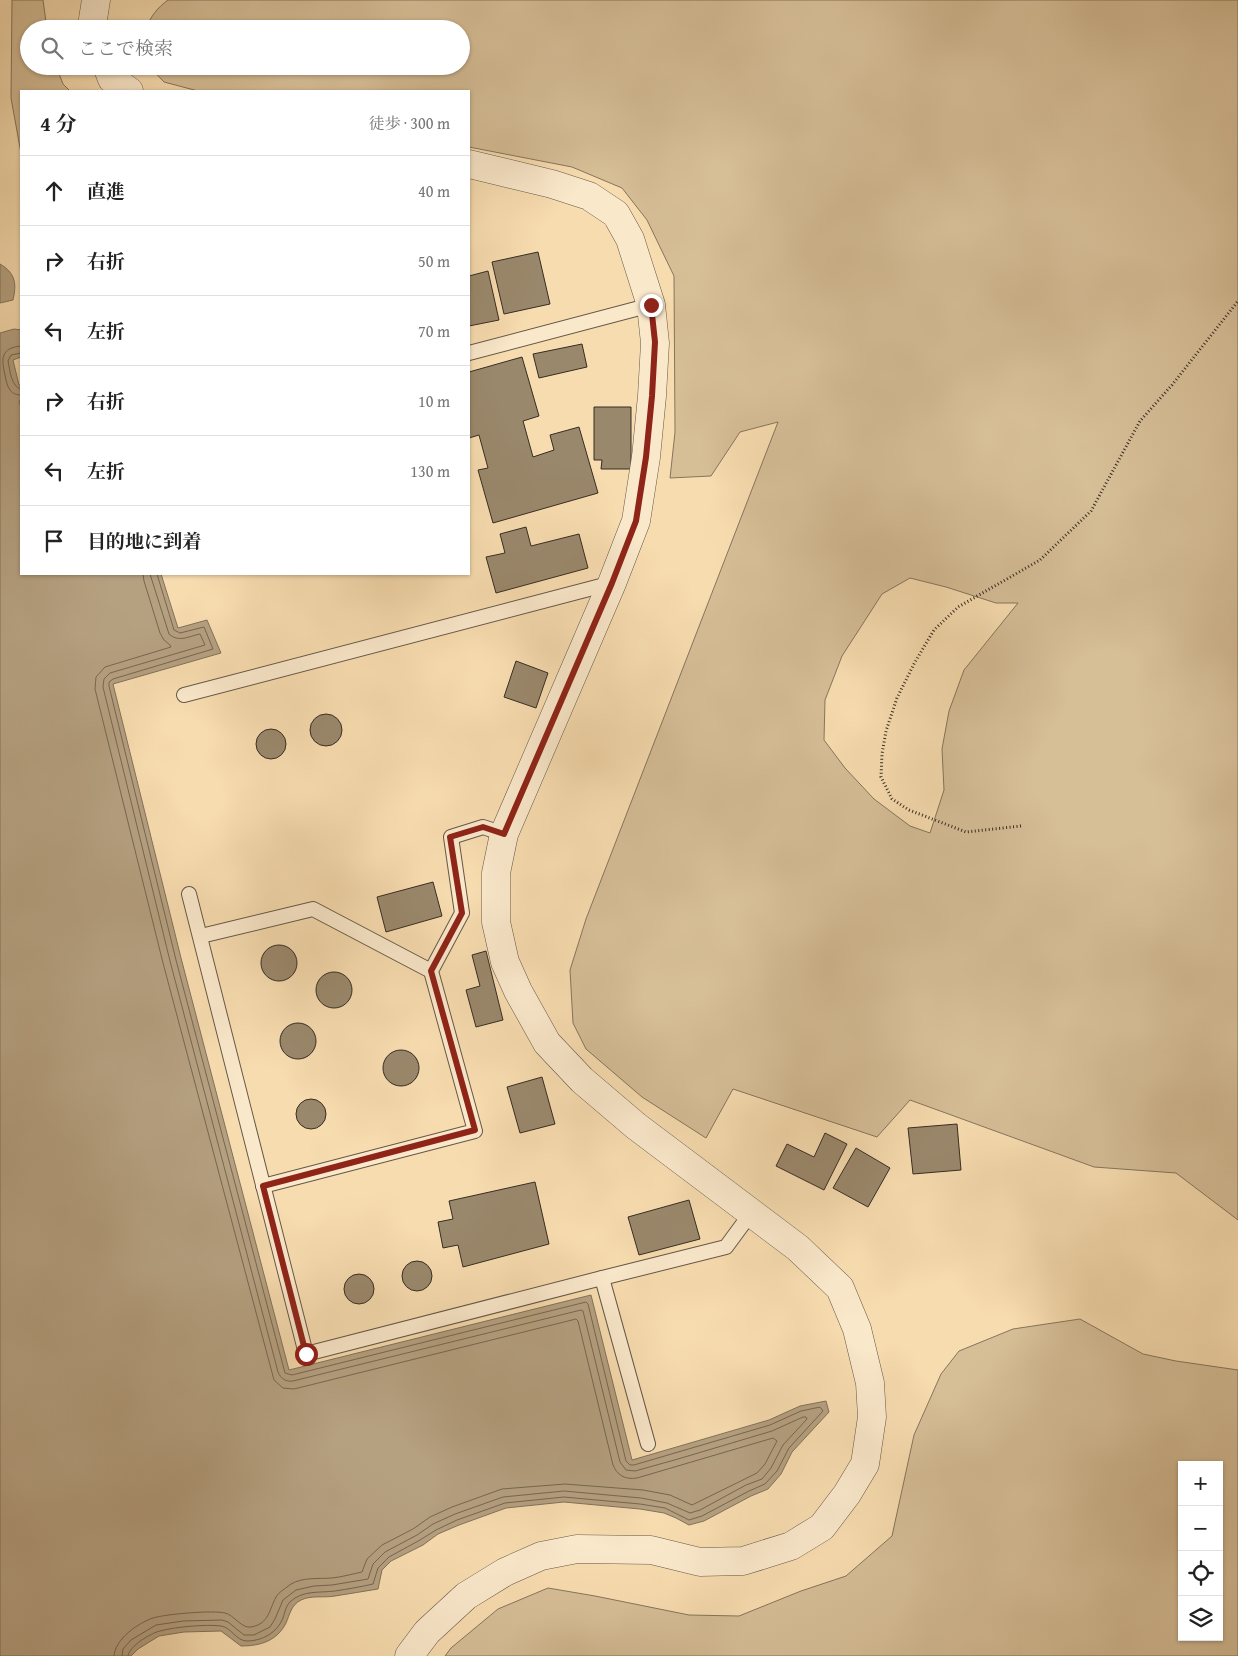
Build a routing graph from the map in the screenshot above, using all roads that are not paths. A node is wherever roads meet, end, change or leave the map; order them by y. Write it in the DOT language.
graph roads {
  1 [pos="96,0"];
  2 [pos="93,20"];
  3 [pos="110,75"];
  4 [pos="128,90"];
  5 [pos="470,164"];
  6 [pos="651,305"];
  7 [pos="470,353"];
  8 [pos="612,583"];
  9 [pos="184,695"];
  10 [pos="504,834"];
  11 [pos="189,894"];
  12 [pos="201,936"];
  13 [pos="431,971"];
  14 [pos="263,1186"];
  15 [pos="751,1213"];
  16 [pos="602,1278"];
  17 [pos="648,1444"];
  18 [pos="409,1656"];
  1 -- 2 [label="street"];
  3 -- 4 [label="street"];
  5 -- 6 [label="street"];
  6 -- 7 [label="lane"];
  6 -- 8 [label="street"];
  8 -- 9 [label="lane"];
  8 -- 10 [label="street"];
  10 -- 13 [label="lane"];
  10 -- 15 [label="street"];
  11 -- 12 [label="lane"];
  12 -- 13 [label="lane"];
  12 -- 14 [label="lane"];
  13 -- 14 [label="lane"];
  14 -- 16 [label="lane"];
  15 -- 16 [label="lane"];
  15 -- 18 [label="street"];
  16 -- 17 [label="lane"];
}
